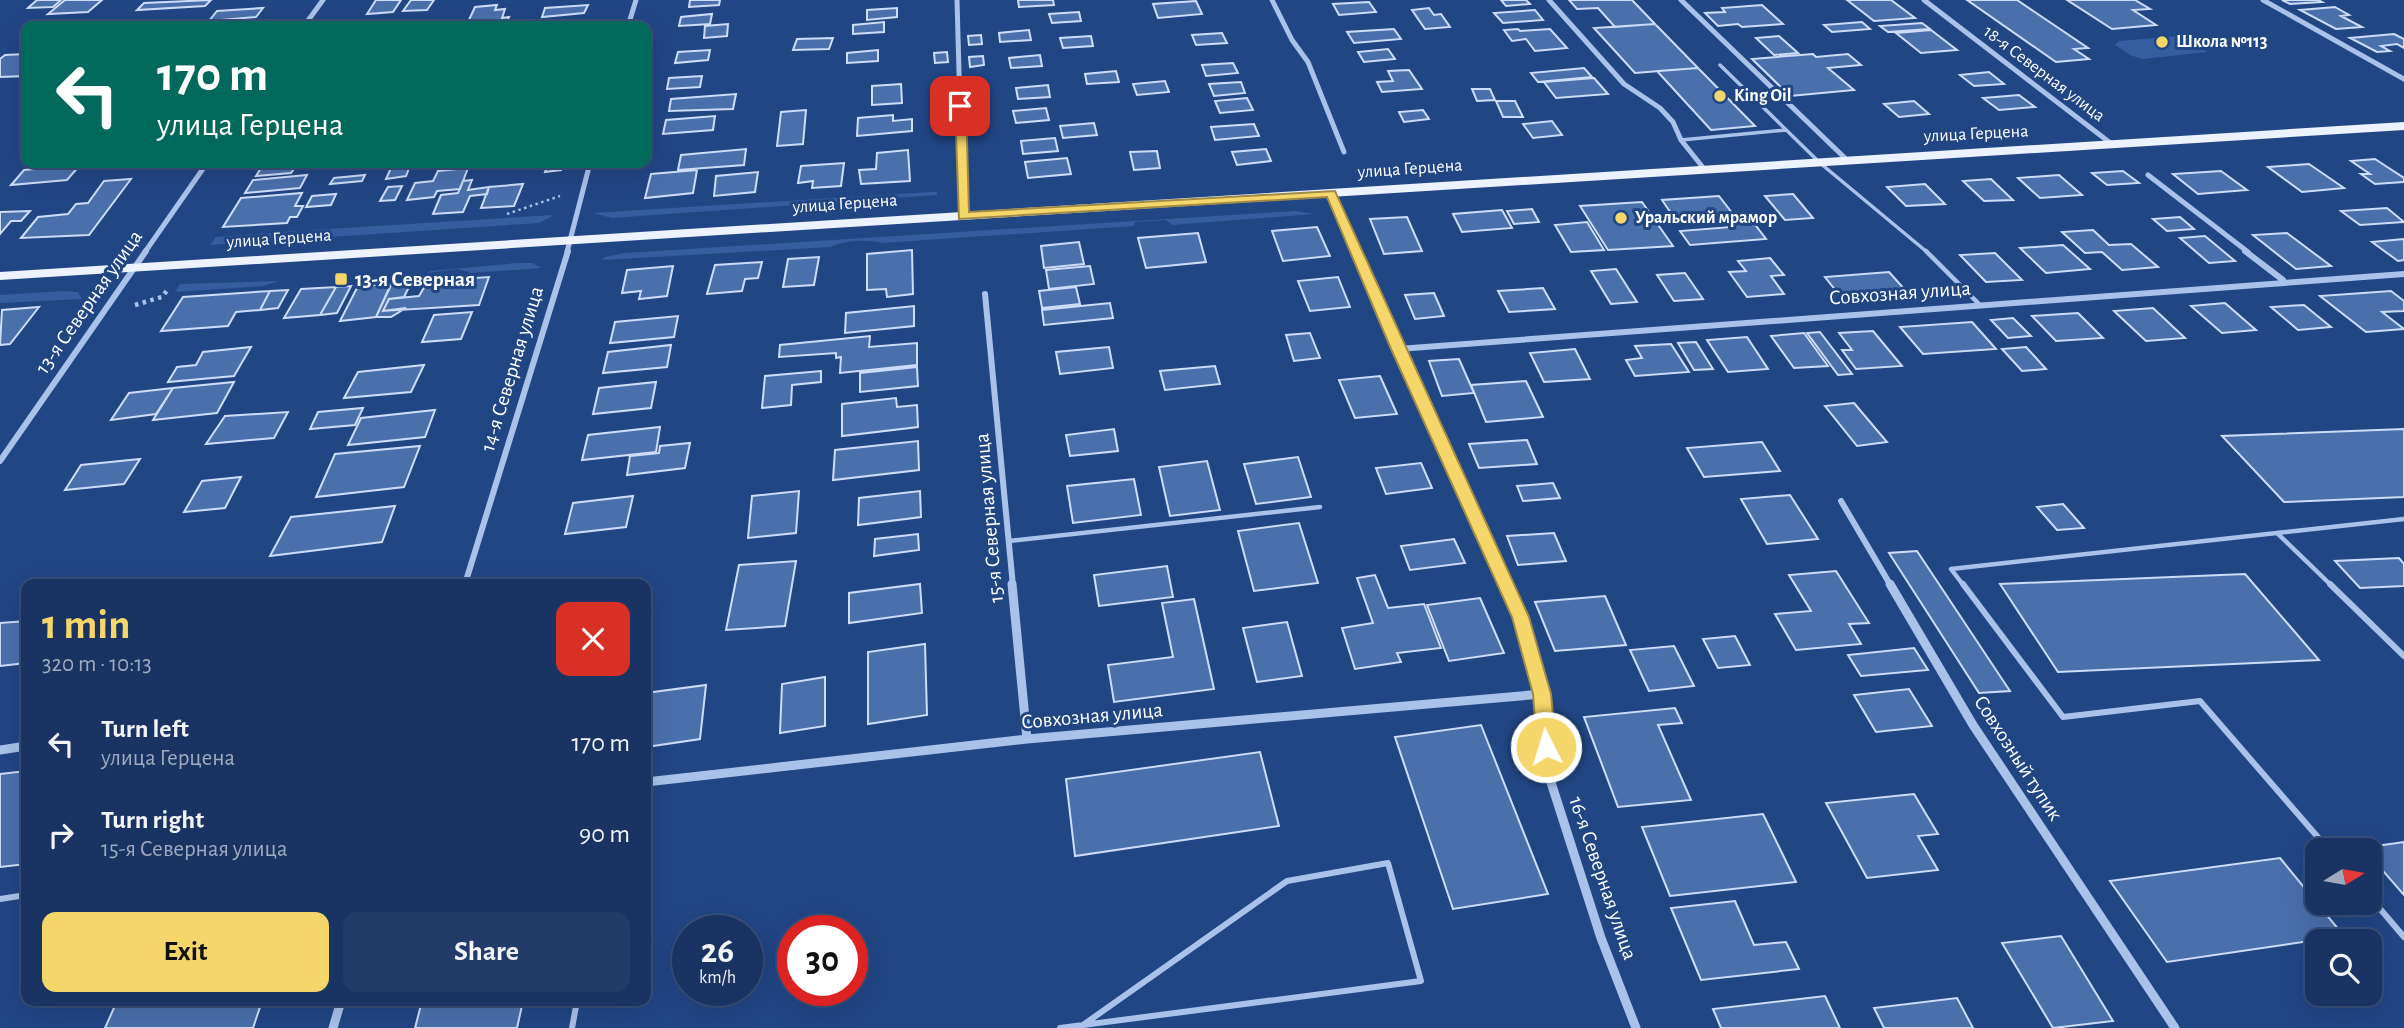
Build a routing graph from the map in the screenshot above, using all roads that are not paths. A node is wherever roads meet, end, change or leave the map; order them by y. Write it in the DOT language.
graph roads {
  1 [pos="323,0"];
  2 [pos="636,0"];
  3 [pos="957,0"];
  4 [pos="1272,0"];
  5 [pos="1549,0"];
  6 [pos="1681,0"];
  7 [pos="1924,0"];
  8 [pos="2263,0"];
  9 [pos="308,21"];
  10 [pos="630,21"];
  11 [pos="1720,65"];
  12 [pos="2404,79"];
  13 [pos="2404,126"];
  14 [pos="1786,130"];
  15 [pos="1681,140"];
  16 [pos="2113,145"];
  17 [pos="1343,152"];
  18 [pos="1848,161"];
  19 [pos="1820,163"];
  20 [pos="203,168"];
  21 [pos="589,168"];
  22 [pos="1705,170"];
  23 [pos="2148,175"];
  24 [pos="1331,193"];
  25 [pos="963,216"];
  26 [pos="571,240"];
  27 [pos="133,267"];
  28 [pos="2404,274"];
  29 [pos="0,276"];
  30 [pos="2283,281"];
  31 [pos="985,294"];
  32 [pos="1979,304"];
  33 [pos="1398,349"];
  34 [pos="0,461"];
  35 [pos="1841,501"];
  36 [pos="1320,508"];
  37 [pos="2404,519"];
  38 [pos="2277,533"];
  39 [pos="1009,541"];
  40 [pos="467,579"];
  41 [pos="2404,656"];
  42 [pos="1542,694"];
  43 [pos="1027,739"];
  44 [pos="21,747"];
  45 [pos="0,750"];
  46 [pos="651,781"];
  47 [pos="2319,838"];
  48 [pos="21,896"];
  49 [pos="0,899"];
  50 [pos="2382,911"];
  51 [pos="2404,937"];
  52 [pos="340,1006"];
  53 [pos="576,1006"];
  54 [pos="1083,1025"];
  55 [pos="333,1028"];
  56 [pos="572,1028"];
  57 [pos="1060,1028"];
  58 [pos="1636,1028"];
  59 [pos="2175,1028"];
  1 -- 9 [label="street"];
  2 -- 10 [label="street"];
  3 -- 25 [label="street"];
  4 -- 17 [label="street"];
  5 -- 15 [label="street"];
  6 -- 18 [label="street"];
  7 -- 16 [label="street, 18-я Северная улица"];
  8 -- 12 [label="street"];
  11 -- 14 [label="lane"];
  13 -- 16 [label="main road, улица Герцена"];
  14 -- 15 [label="lane"];
  14 -- 19 [label="lane"];
  15 -- 22 [label="street"];
  16 -- 18 [label="main road, улица Герцена"];
  18 -- 19 [label="main road, улица Герцена"];
  19 -- 22 [label="main road, улица Герцена"];
  19 -- 32 [label="lane"];
  20 -- 27 [label="street, 13-я Северная улица"];
  21 -- 26 [label="street, 14-я Северная улица"];
  22 -- 24 [label="main road, улица Герцена"];
  23 -- 30 [label="street"];
  24 -- 25 [label="main road, улица Герцена"];
  24 -- 33 [label="street, 16-я Северная улица"];
  25 -- 26 [label="main road, улица Герцена"];
  26 -- 27 [label="main road, улица Герцена"];
  26 -- 40 [label="street, 14-я Северная улица"];
  27 -- 29 [label="main road, улица Герцена"];
  27 -- 34 [label="street, 13-я Северная улица"];
  28 -- 30 [label="street, Совхозная улица"];
  30 -- 32 [label="street, Совхозная улица"];
  31 -- 39 [label="street, 15-я Северная улица"];
  32 -- 33 [label="street, Совхозная улица"];
  33 -- 42 [label="street, 16-я Северная улица"];
  35 -- 59 [label="street, Совхозный тупик"];
  36 -- 39 [label="lane"];
  37 -- 38 [label="lane"];
  38 -- 41 [label="lane"];
  38 -- 47 [label="lane"];
  39 -- 43 [label="street, 15-я Северная улица"];
  42 -- 43 [label="street, Совхозная улица"];
  42 -- 58 [label="street, 16-я Северная улица"];
  43 -- 46 [label="street, Совхозная улица"];
  44 -- 45 [label="street"];
  48 -- 49 [label="lane"];
  50 -- 51 [label="lane"];
  52 -- 55 [label="street"];
  53 -- 56 [label="lane"];
  54 -- 54 [label="lane"];
  54 -- 57 [label="lane"];
}
